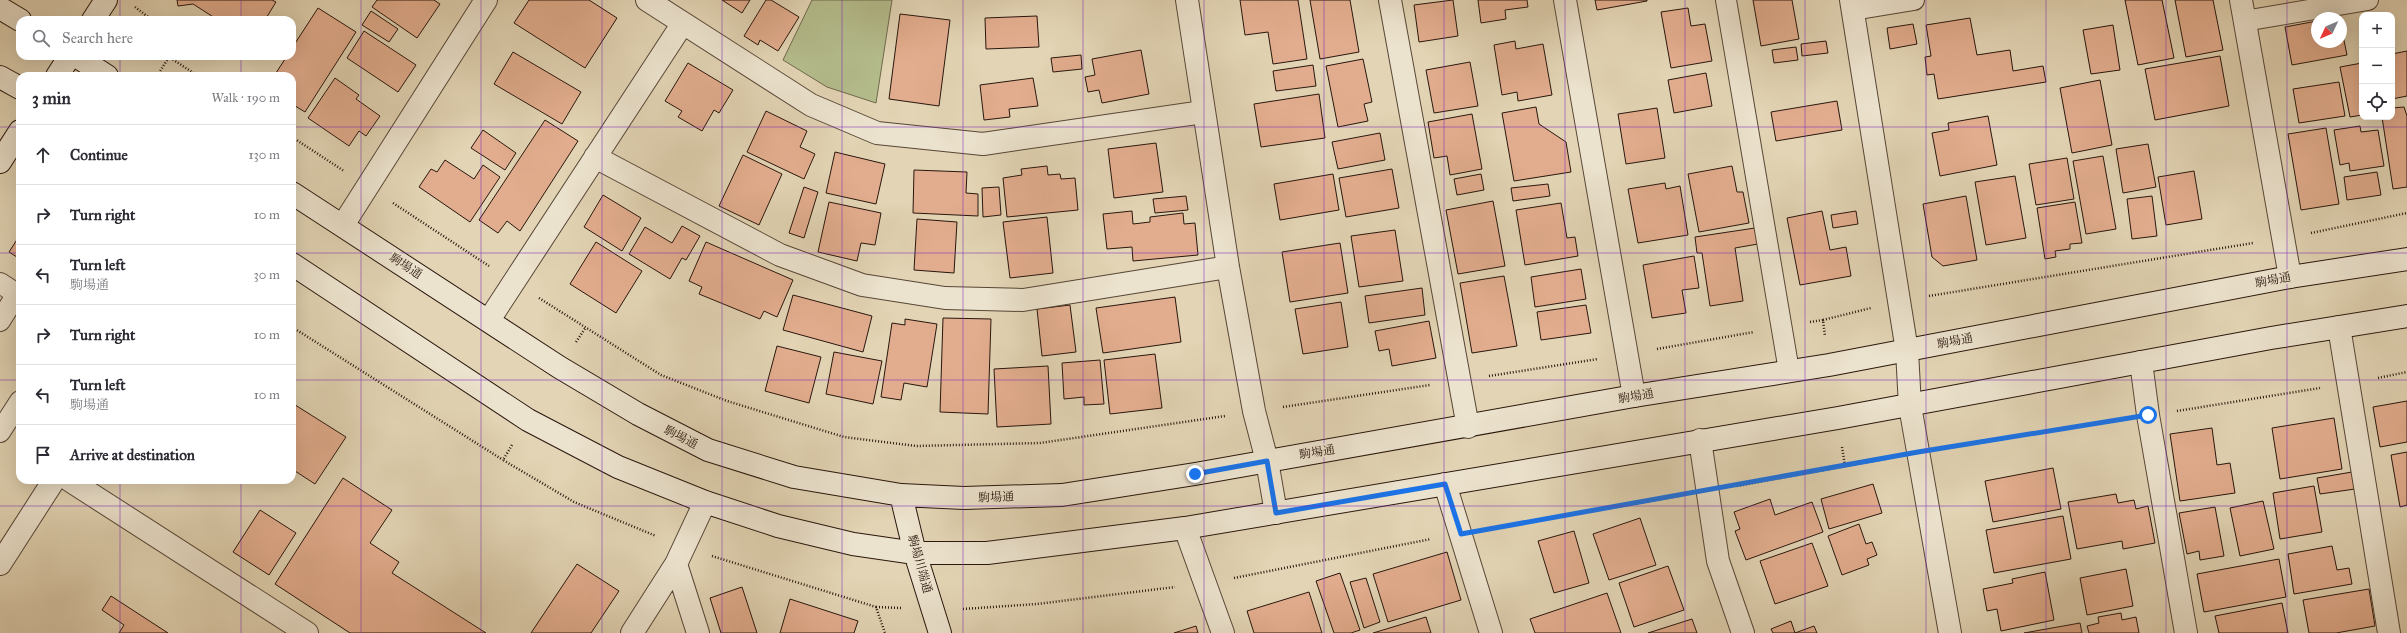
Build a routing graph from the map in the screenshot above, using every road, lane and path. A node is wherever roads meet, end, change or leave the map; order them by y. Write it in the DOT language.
graph roads {
  1 [pos="106,0"];
  2 [pos="486,0"];
  3 [pos="647,0"];
  4 [pos="1186,0"];
  5 [pos="1390,0"];
  6 [pos="1565,0"];
  7 [pos="1726,0"];
  8 [pos="1914,0"];
  9 [pos="2368,0"];
  10 [pos="130,4"];
  11 [pos="1852,5"];
  12 [pos="0,8"];
  13 [pos="2243,10"];
  14 [pos="96,16"];
  15 [pos="146,16"];
  16 [pos="16,18"];
  17 [pos="683,23"];
  18 [pos="67,60"];
  19 [pos="82,60"];
  20 [pos="167,60"];
  21 [pos="175,60"];
  22 [pos="59,72"];
  23 [pos="101,72"];
  24 [pos="159,72"];
  25 [pos="192,72"];
  26 [pos="0,77"];
  27 [pos="16,86"];
  28 [pos="1203,112"];
  29 [pos="16,137"];
  30 [pos="296,140"];
  31 [pos="595,157"];
  32 [pos="0,162"];
  33 [pos="369,187"];
  34 [pos="296,196"];
  35 [pos="2407,213"];
  36 [pos="343,225"];
  37 [pos="2284,238"];
  38 [pos="2407,259"];
  39 [pos="296,267"];
  40 [pos="1228,267"];
  41 [pos="2290,277"];
  42 [pos="514,281"];
  43 [pos="0,283"];
  44 [pos="16,293"];
  45 [pos="16,299"];
  46 [pos="1899,301"];
  47 [pos="2407,316"];
  48 [pos="489,320"];
  49 [pos="1822,320"];
  50 [pos="0,321"];
  51 [pos="2339,327"];
  52 [pos="296,331"];
  53 [pos="1906,351"];
  54 [pos="2141,362"];
  55 [pos="1789,371"];
  56 [pos="2407,372"];
  57 [pos="2348,383"];
  58 [pos="1634,396"];
  59 [pos="1910,406"];
  60 [pos="16,407"];
  61 [pos="1254,411"];
  62 [pos="2148,415"];
  63 [pos="1468,427"];
  64 [pos="0,432"];
  65 [pos="1700,440"];
  66 [pos="1918,452"];
  67 [pos="503,460"];
  68 [pos="1267,461"];
  69 [pos="51,484"];
  70 [pos="76,484"];
  71 [pos="1445,484"];
  72 [pos="1707,491"];
  73 [pos="901,495"];
  74 [pos="705,502"];
  75 [pos="1276,513"];
  76 [pos="1185,528"];
  77 [pos="1461,534"];
  78 [pos="915,553"];
  79 [pos="0,564"];
  80 [pos="676,564"];
  81 [pos="1205,583"];
  82 [pos="876,607"];
  83 [pos="933,610"];
  84 [pos="307,633"];
  85 [pos="632,633"];
  86 [pos="698,633"];
  87 [pos="940,633"];
  88 [pos="1223,633"];
  89 [pos="1491,633"];
  90 [pos="1743,633"];
  91 [pos="1950,633"];
  92 [pos="2186,633"];
  93 [pos="2390,633"];
  1 -- 14 [label="street"];
  2 -- 33 [label="street"];
  3 -- 17 [label="street"];
  4 -- 28 [label="street"];
  5 -- 63 [label="street"];
  6 -- 58 [label="street"];
  7 -- 55 [label="lane"];
  8 -- 11 [label="lane"];
  9 -- 13 [label="lane"];
  10 -- 15 [label="path"];
  11 -- 46 [label="street"];
  12 -- 16 [label="street"];
  13 -- 37 [label="street"];
  17 -- 28 [label="street"];
  17 -- 31 [label="street"];
  18 -- 22 [label="street"];
  19 -- 23 [label="street"];
  20 -- 24 [label="path"];
  21 -- 25 [label="path"];
  26 -- 27 [label="street"];
  28 -- 40 [label="street"];
  29 -- 32 [label="street"];
  30 -- 33 [label="path"];
  31 -- 40 [label="street"];
  31 -- 42 [label="street"];
  33 -- 36 [label="street"];
  33 -- 42 [label="path"];
  34 -- 36 [label="street, 駒場通"];
  35 -- 37 [label="path"];
  36 -- 48 [label="street, 駒場通"];
  37 -- 41 [label="street"];
  37 -- 46 [label="path"];
  38 -- 41 [label="street, 駒場通"];
  39 -- 74 [label="street"];
  40 -- 61 [label="street"];
  41 -- 53 [label="street, 駒場通"];
  42 -- 48 [label="street"];
  42 -- 61 [label="path"];
  43 -- 44 [label="lane"];
  45 -- 50 [label="lane"];
  46 -- 49 [label="path"];
  46 -- 53 [label="street"];
  47 -- 51 [label="street"];
  48 -- 73 [label="street, 駒場通"];
  51 -- 54 [label="street"];
  51 -- 57 [label="street"];
  52 -- 67 [label="path"];
  53 -- 55 [label="street, 駒場通"];
  53 -- 59 [label="street"];
  54 -- 59 [label="street"];
  54 -- 62 [label="street"];
  55 -- 58 [label="street, 駒場通"];
  56 -- 57 [label="path"];
  57 -- 62 [label="path"];
  57 -- 93 [label="street"];
  58 -- 63 [label="street, 駒場通"];
  59 -- 65 [label="street"];
  59 -- 66 [label="street"];
  60 -- 64 [label="lane"];
  61 -- 68 [label="street"];
  62 -- 66 [label="path"];
  62 -- 92 [label="street"];
  63 -- 68 [label="street, 駒場通"];
  65 -- 71 [label="street"];
  65 -- 72 [label="street"];
  66 -- 72 [label="path"];
  66 -- 91 [label="street"];
  68 -- 73 [label="street, 駒場通"];
  68 -- 75 [label="street"];
  69 -- 79 [label="street"];
  70 -- 84 [label="street"];
  71 -- 75 [label="street"];
  71 -- 77 [label="street"];
  72 -- 77 [label="path"];
  72 -- 90 [label="street"];
  73 -- 78 [label="street, 駒場川端通"];
  74 -- 78 [label="street"];
  74 -- 80 [label="street"];
  75 -- 76 [label="street"];
  76 -- 78 [label="street"];
  76 -- 81 [label="street"];
  77 -- 81 [label="path"];
  77 -- 89 [label="street"];
  78 -- 83 [label="street, 駒場川端通"];
  80 -- 85 [label="street"];
  80 -- 86 [label="street"];
  81 -- 83 [label="path"];
  81 -- 88 [label="street"];
  82 -- 83 [label="path"];
  83 -- 87 [label="street, 駒場川端通"];
}
